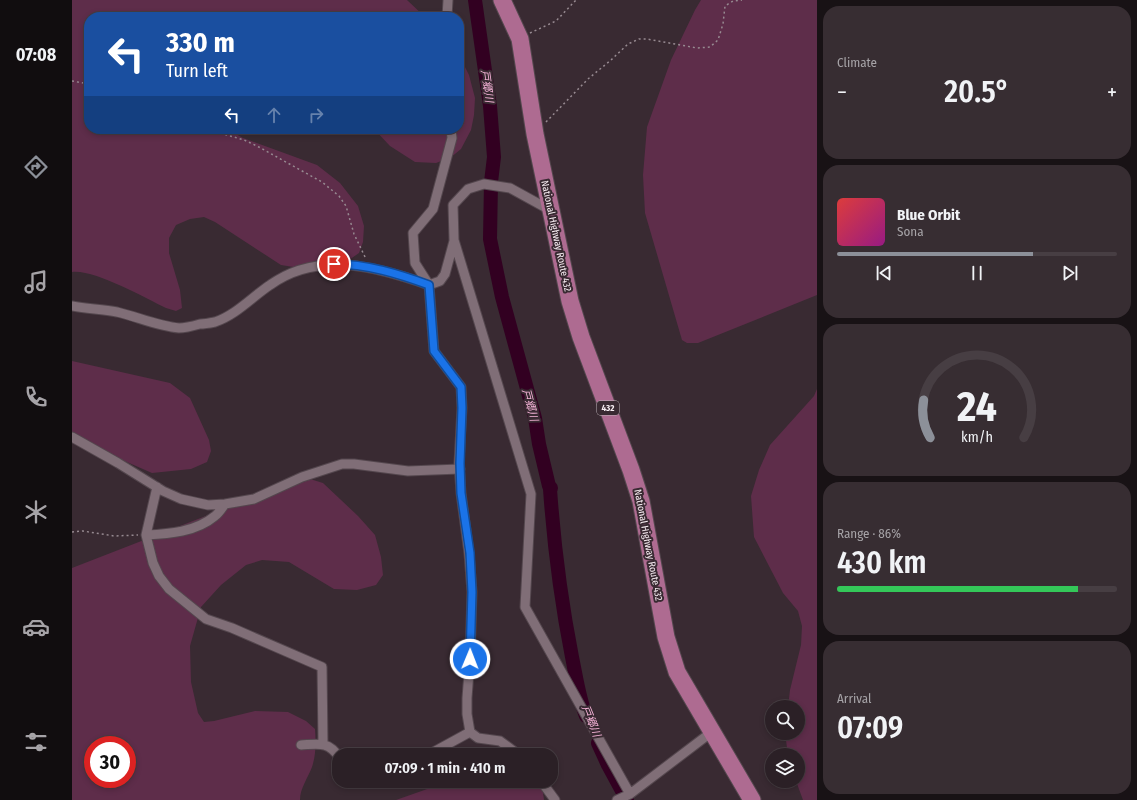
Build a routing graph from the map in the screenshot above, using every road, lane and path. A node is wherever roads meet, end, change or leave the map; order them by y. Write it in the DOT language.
graph roads {
  1 [pos="448,0"];
  2 [pos="502,0"];
  3 [pos="576,0"];
  4 [pos="742,0"];
  5 [pos="447,12"];
  6 [pos="520,39"];
  7 [pos="72,81"];
  8 [pos="84,83"];
  9 [pos="223,134"];
  10 [pos="452,134"];
  11 [pos="535,134"];
  12 [pos="550,210"];
  13 [pos="454,240"];
  14 [pos="371,268"];
  15 [pos="429,285"];
  16 [pos="72,306"];
  17 [pos="72,437"];
  18 [pos="460,469"];
  19 [pos="157,487"];
  20 [pos="225,504"];
  21 [pos="72,532"];
  22 [pos="146,535"];
  23 [pos="713,731"];
  24 [pos="470,732"];
  25 [pos="323,743"];
  26 [pos="302,745"];
  27 [pos="441,748"];
  28 [pos="510,748"];
  29 [pos="332,750"];
  30 [pos="546,788"];
  31 [pos="630,794"];
  32 [pos="555,800"];
  33 [pos="616,800"];
  34 [pos="752,800"];
  1 -- 5 [label="street"];
  2 -- 6 [label="highway, National Highway Route 432 / 432"];
  3 -- 6 [label="path"];
  4 -- 11 [label="path"];
  6 -- 11 [label="highway, National Highway Route 432 / 432"];
  7 -- 8 [label="path"];
  9 -- 14 [label="path"];
  10 -- 15 [label="street"];
  11 -- 12 [label="highway, National Highway Route 432 / 432"];
  12 -- 13 [label="street"];
  12 -- 23 [label="highway, National Highway Route 432 / 432"];
  13 -- 15 [label="street"];
  13 -- 31 [label="street"];
  14 -- 15 [label="street"];
  14 -- 16 [label="street"];
  15 -- 18 [label="street"];
  17 -- 19 [label="street"];
  18 -- 20 [label="street"];
  18 -- 24 [label="street"];
  19 -- 20 [label="street"];
  19 -- 22 [label="street"];
  20 -- 22 [label="street"];
  21 -- 22 [label="path"];
  22 -- 25 [label="street"];
  23 -- 31 [label="street"];
  23 -- 34 [label="highway, National Highway Route 432 / 432"];
  24 -- 27 [label="street"];
  24 -- 28 [label="street"];
  25 -- 26 [label="street"];
  25 -- 29 [label="street"];
  30 -- 32 [label="street"];
  31 -- 33 [label="street"];
}
